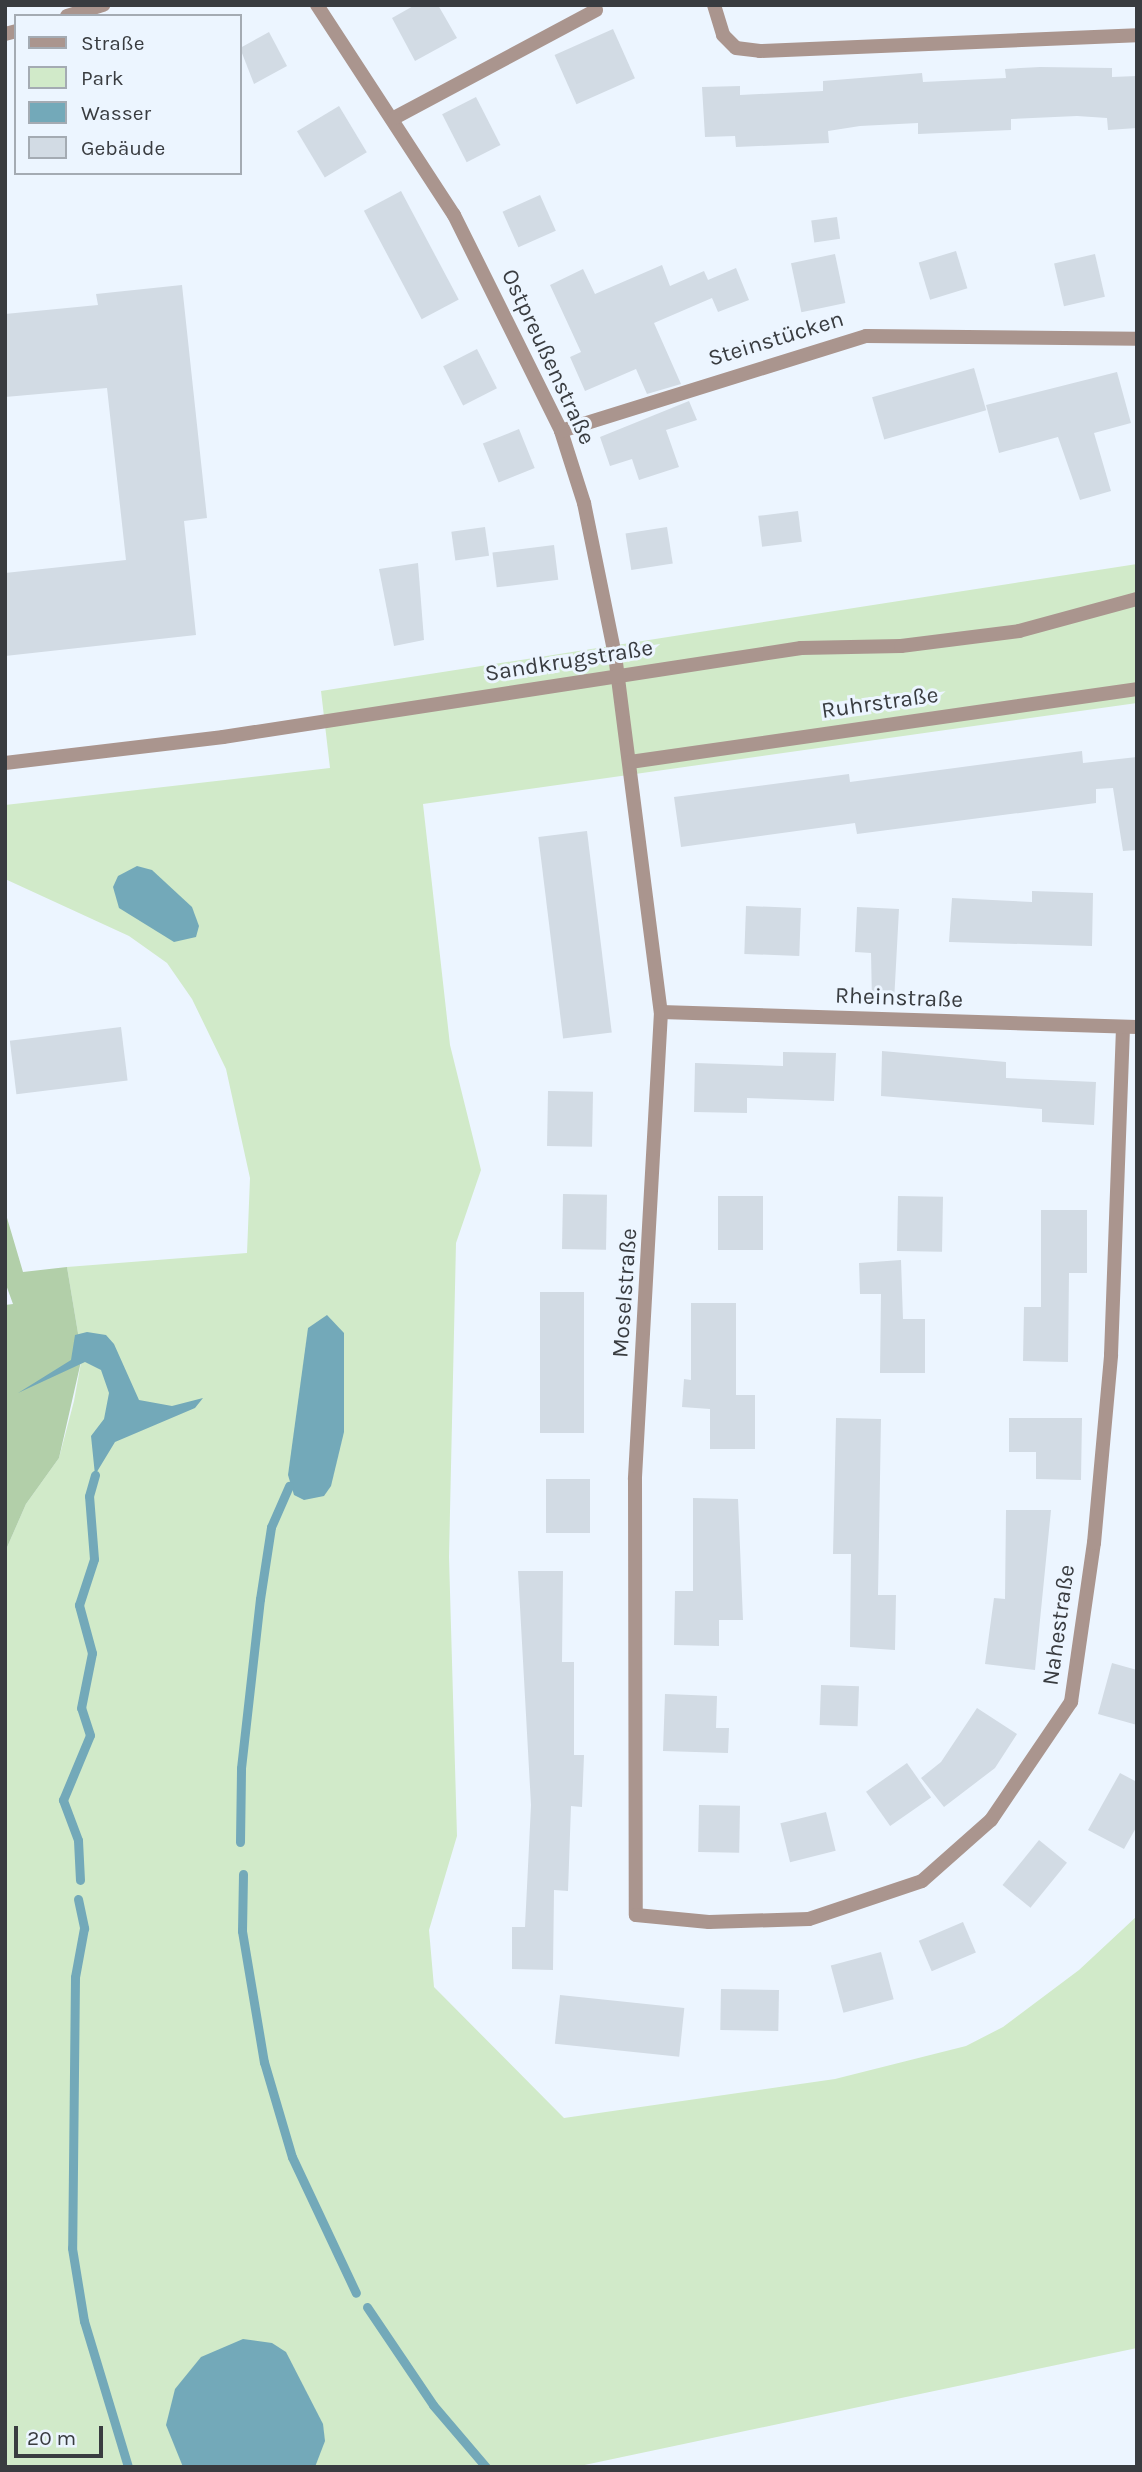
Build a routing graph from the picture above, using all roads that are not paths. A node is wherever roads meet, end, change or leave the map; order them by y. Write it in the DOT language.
graph roads {
  1 [pos="103,5"];
  2 [pos="317,5"];
  3 [pos="714,5"];
  4 [pos="596,10"];
  5 [pos="74,14"];
  6 [pos="1137,35"];
  7 [pos="394,118"];
  8 [pos="1137,339"];
  9 [pos="561,431"];
  10 [pos="1137,599"];
  11 [pos="618,677"];
  12 [pos="1137,689"];
  13 [pos="630,762"];
  14 [pos="5,763"];
  15 [pos="660,1012"];
  16 [pos="1130,1028"];
  17 [pos="636,1915"];
  1 -- 5 [label="street"];
  2 -- 7 [label="street, Ostpreußenstraße"];
  3 -- 6 [label="street"];
  4 -- 7 [label="street"];
  7 -- 9 [label="street, Ostpreußenstraße"];
  8 -- 9 [label="street, Steinstücken"];
  9 -- 11 [label="street, Ostpreußenstraße"];
  10 -- 11 [label="street, Sandkrugstraße"];
  11 -- 13 [label="street, Moselstraße"];
  11 -- 14 [label="street, Sandkrugstraße"];
  12 -- 13 [label="street, Ruhrstraße"];
  13 -- 15 [label="street, Moselstraße"];
  15 -- 16 [label="street, Rheinstraße"];
  15 -- 17 [label="street, Moselstraße"];
  16 -- 17 [label="street, Nahestraße"];
}
